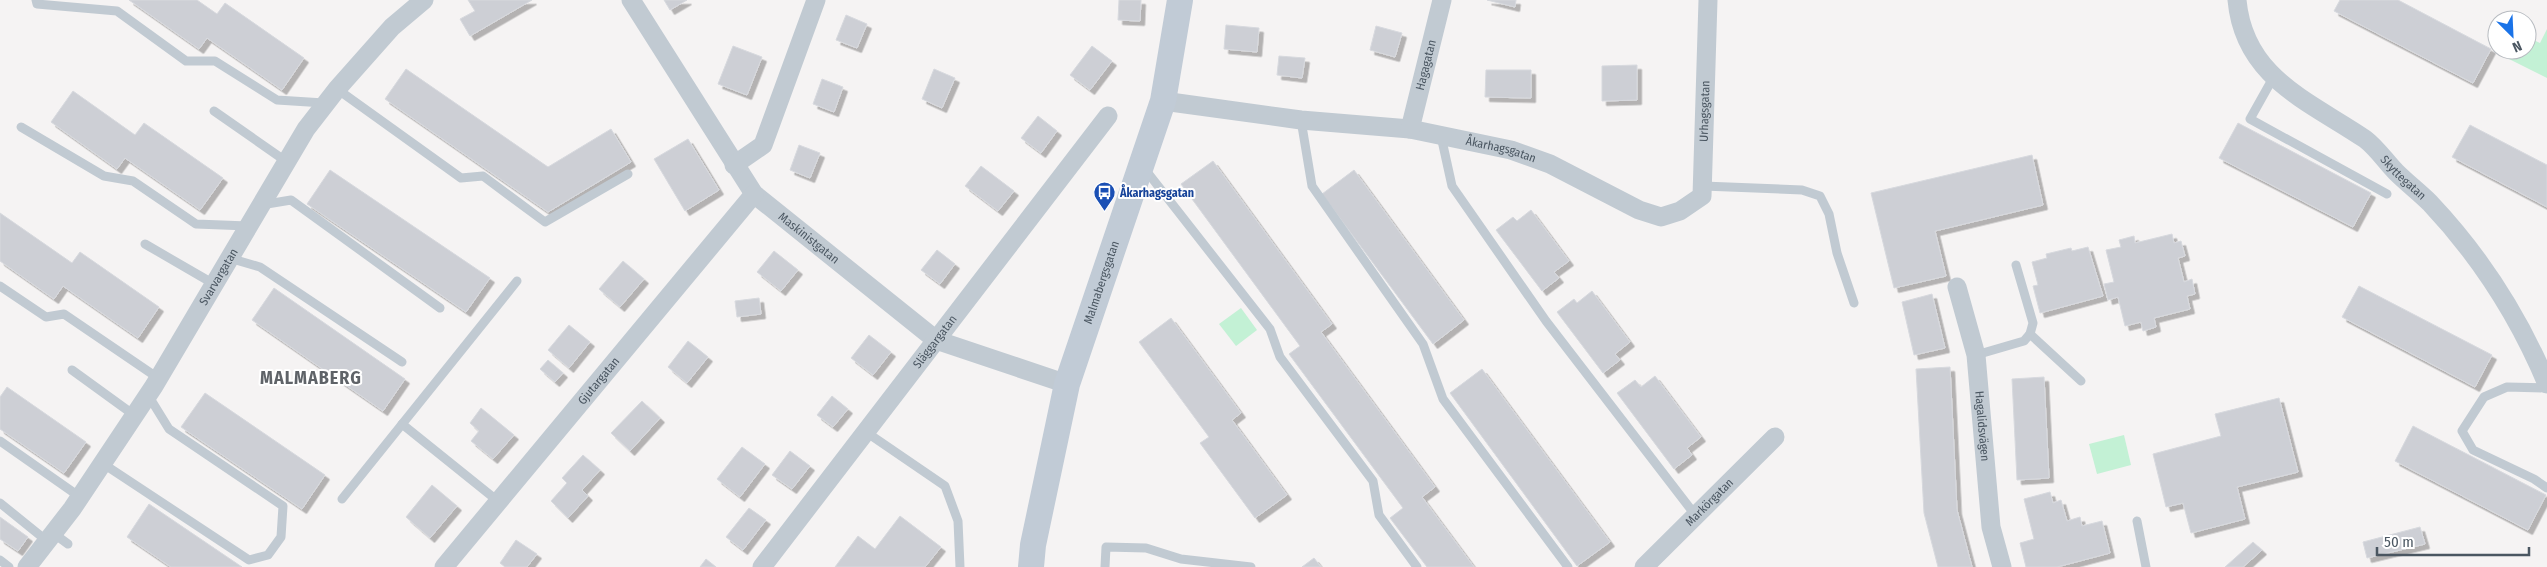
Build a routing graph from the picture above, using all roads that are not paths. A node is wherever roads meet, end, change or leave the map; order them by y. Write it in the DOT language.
graph roads {
  1 [pos="36,0"];
  2 [pos="424,0"];
  3 [pos="631,0"];
  4 [pos="816,0"];
  5 [pos="1180,0"];
  6 [pos="1442,0"];
  7 [pos="1708,0"];
  8 [pos="2237,0"];
  9 [pos="2273,78"];
  10 [pos="331,96"];
  11 [pos="1163,101"];
  12 [pos="214,111"];
  13 [pos="1108,116"];
  14 [pos="1300,120"];
  15 [pos="21,127"];
  16 [pos="1410,129"];
  17 [pos="1441,135"];
  18 [pos="287,162"];
  19 [pos="734,164"];
  20 [pos="1141,164"];
  21 [pos="628,174"];
  22 [pos="1703,186"];
  23 [pos="754,194"];
  24 [pos="2387,194"];
  25 [pos="261,205"];
  26 [pos="248,226"];
  27 [pos="145,244"];
  28 [pos="229,258"];
  29 [pos="2016,265"];
  30 [pos="517,281"];
  31 [pos="214,284"];
  32 [pos="0,286"];
  33 [pos="1957,287"];
  34 [pos="1854,303"];
  35 [pos="440,308"];
  36 [pos="2030,334"];
  37 [pos="936,340"];
  38 [pos="1976,355"];
  39 [pos="402,362"];
  40 [pos="72,370"];
  41 [pos="158,378"];
  42 [pos="2081,381"];
  43 [pos="1067,384"];
  44 [pos="2547,384"];
  45 [pos="2547,388"];
  46 [pos="148,395"];
  47 [pos="134,415"];
  48 [pos="402,424"];
  49 [pos="866,432"];
  50 [pos="1775,437"];
  51 [pos="0,441"];
  52 [pos="102,463"];
  53 [pos="2547,488"];
  54 [pos="80,497"];
  55 [pos="342,499"];
  56 [pos="499,502"];
  57 [pos="0,503"];
  58 [pos="1696,516"];
  59 [pos="2137,522"];
  60 [pos="56,539"];
  61 [pos="0,560"];
  62 [pos="9,567"];
  63 [pos="27,567"];
  64 [pos="444,567"];
  65 [pos="762,567"];
  66 [pos="960,567"];
  67 [pos="1030,567"];
  68 [pos="1105,567"];
  69 [pos="1251,567"];
  70 [pos="1417,567"];
  71 [pos="1568,567"];
  72 [pos="1644,567"];
  73 [pos="2002,567"];
  74 [pos="2146,567"];
  1 -- 10 [label="lane"];
  2 -- 10 [label="street, Svarvargatan"];
  3 -- 19 [label="street, Maskinistgatan"];
  4 -- 19 [label="street"];
  5 -- 11 [label="main road, Malmabergsgatan"];
  6 -- 16 [label="street, Hagagatan"];
  7 -- 22 [label="street, Urhagsgatan"];
  8 -- 9 [label="street, Skyttegatan"];
  9 -- 24 [label="lane"];
  9 -- 44 [label="street, Skyttegatan"];
  10 -- 18 [label="street, Svarvargatan"];
  10 -- 21 [label="lane"];
  11 -- 14 [label="street, Åkarhagsgatan"];
  11 -- 20 [label="main road, Malmabergsgatan"];
  12 -- 18 [label="lane"];
  13 -- 37 [label="street, Släggargatan"];
  14 -- 16 [label="street, Åkarhagsgatan"];
  14 -- 71 [label="lane"];
  15 -- 26 [label="lane"];
  16 -- 17 [label="street, Åkarhagsgatan"];
  17 -- 22 [label="street, Åkarhagsgatan"];
  17 -- 58 [label="lane"];
  18 -- 25 [label="street, Svarvargatan"];
  19 -- 23 [label="street, Maskinistgatan"];
  20 -- 43 [label="main road, Malmabergsgatan"];
  20 -- 70 [label="lane"];
  22 -- 34 [label="lane"];
  23 -- 37 [label="street, Maskinistgatan"];
  23 -- 56 [label="street, Gjutargatan"];
  25 -- 26 [label="street, Svarvargatan"];
  25 -- 35 [label="lane"];
  26 -- 28 [label="street, Svarvargatan"];
  27 -- 31 [label="lane"];
  28 -- 31 [label="street, Svarvargatan"];
  28 -- 39 [label="lane"];
  29 -- 36 [label="lane"];
  30 -- 48 [label="lane"];
  31 -- 41 [label="street, Svarvargatan"];
  32 -- 41 [label="lane"];
  33 -- 38 [label="street, Hagalidsvägen"];
  36 -- 38 [label="lane"];
  36 -- 42 [label="lane"];
  37 -- 43 [label="street, Maskinistgatan"];
  37 -- 49 [label="street, Släggargatan"];
  38 -- 73 [label="street, Hagalidsvägen"];
  40 -- 47 [label="lane"];
  41 -- 46 [label="street, Svarvargatan"];
  43 -- 67 [label="main road, Malmabergsgatan"];
  45 -- 53 [label="lane"];
  46 -- 47 [label="street, Svarvargatan"];
  46 -- 52 [label="lane"];
  47 -- 52 [label="street, Svarvargatan"];
  48 -- 55 [label="lane"];
  48 -- 56 [label="lane"];
  49 -- 65 [label="street, Släggargatan"];
  49 -- 66 [label="lane"];
  50 -- 58 [label="street, Markörgatan"];
  51 -- 54 [label="lane"];
  52 -- 54 [label="street, Svarvargatan"];
  54 -- 60 [label="street, Svarvargatan"];
  56 -- 64 [label="street, Gjutargatan"];
  57 -- 60 [label="lane"];
  58 -- 72 [label="street, Markörgatan"];
  59 -- 74 [label="lane"];
  60 -- 63 [label="street, Svarvargatan"];
  61 -- 62 [label="lane"];
  68 -- 69 [label="lane"];
}
